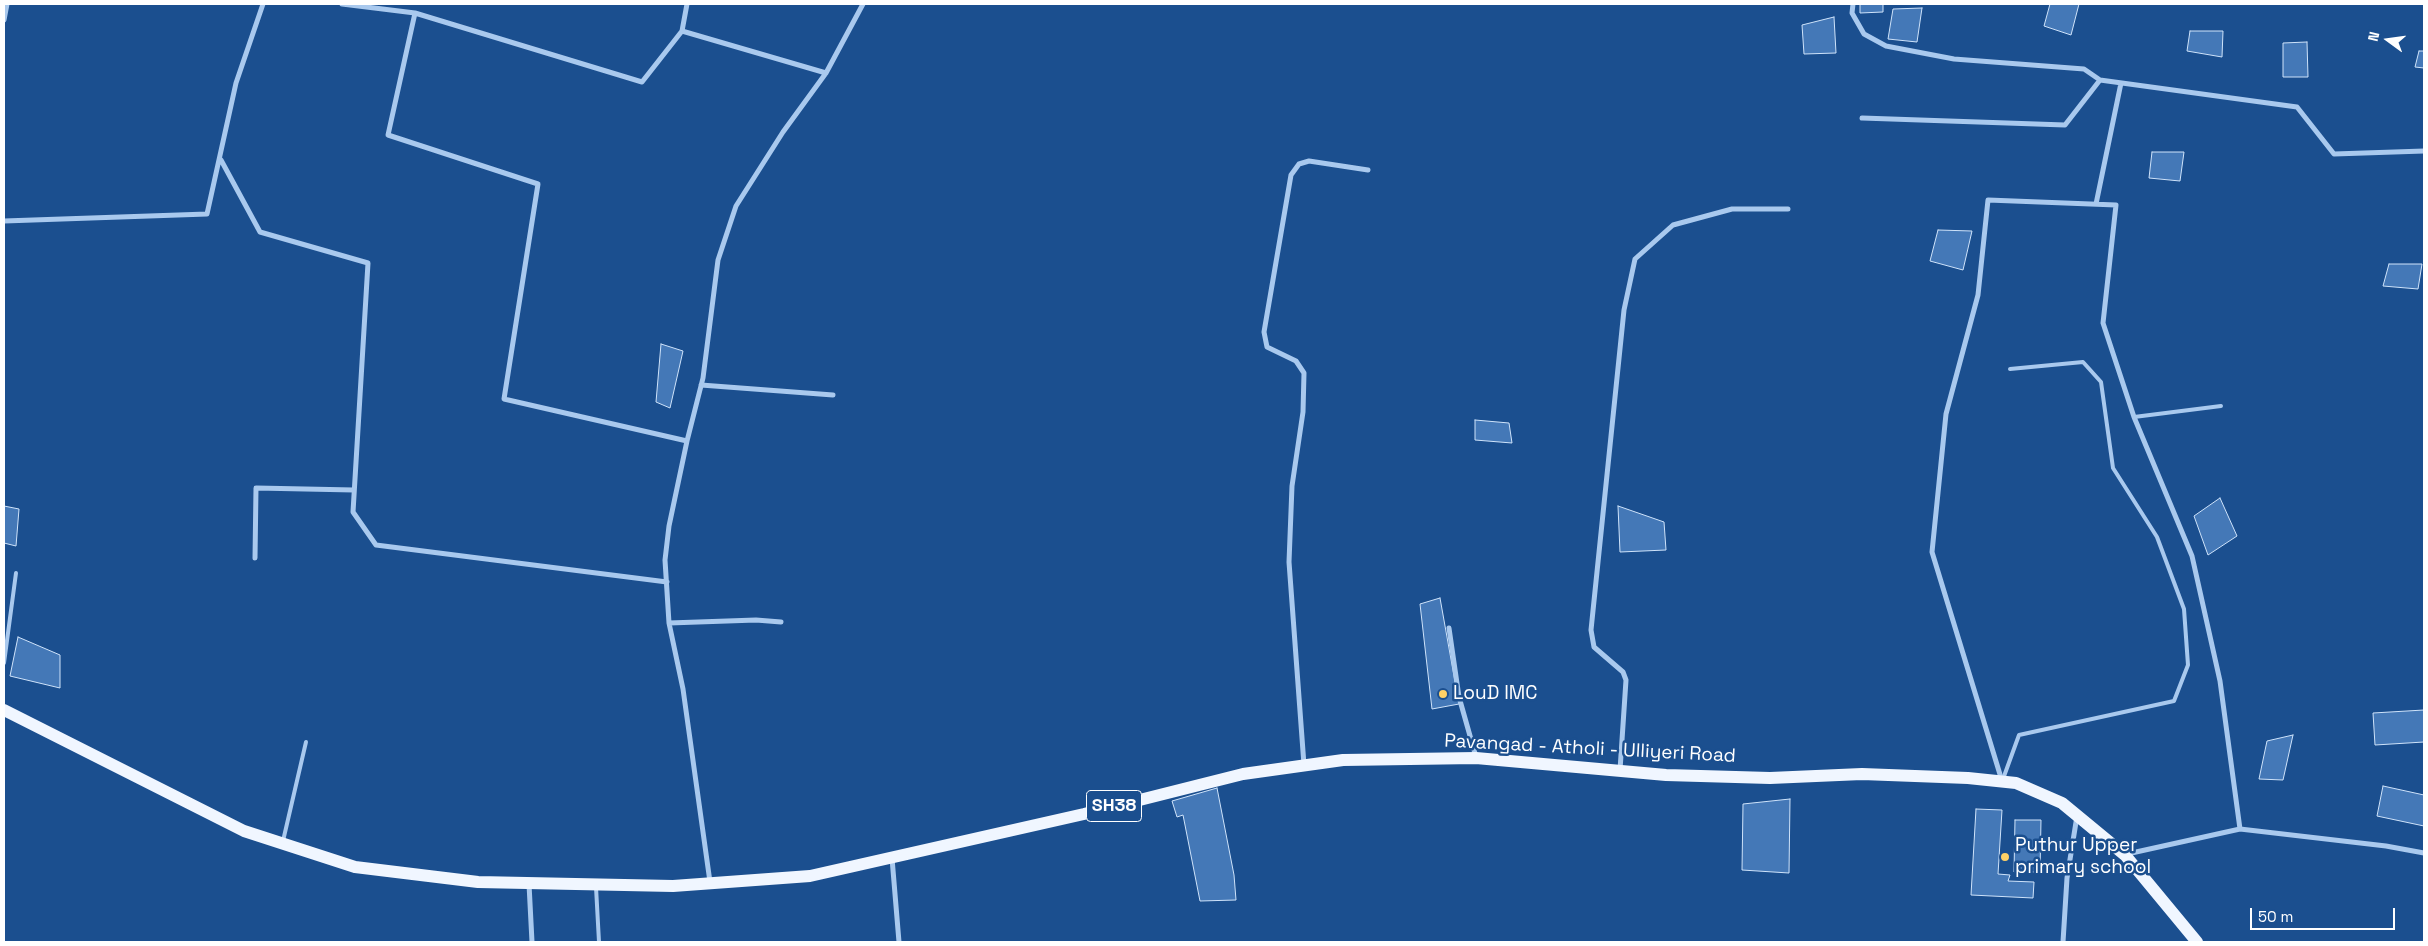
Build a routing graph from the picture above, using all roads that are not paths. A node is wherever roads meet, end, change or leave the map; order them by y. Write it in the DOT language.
graph roads {
  1 [pos="7,4"];
  2 [pos="263,4"];
  3 [pos="342,4"];
  4 [pos="687,4"];
  5 [pos="863,4"];
  6 [pos="1852,4"];
  7 [pos="415,13"];
  8 [pos="4,20"];
  9 [pos="682,31"];
  10 [pos="826,74"];
  11 [pos="2100,80"];
  12 [pos="2121,83"];
  13 [pos="1862,118"];
  14 [pos="2424,152"];
  15 [pos="221,160"];
  16 [pos="1368,170"];
  17 [pos="2096,204"];
  18 [pos="1788,209"];
  19 [pos="4,221"];
  20 [pos="2010,369"];
  21 [pos="701,385"];
  22 [pos="833,395"];
  23 [pos="2221,406"];
  24 [pos="2134,417"];
  25 [pos="687,440"];
  26 [pos="354,490"];
  27 [pos="255,558"];
  28 [pos="16,573"];
  29 [pos="667,582"];
  30 [pos="781,622"];
  31 [pos="670,623"];
  32 [pos="1448,628"];
  33 [pos="4,662"];
  34 [pos="4,710"];
  35 [pos="306,742"];
  36 [pos="1476,758"];
  37 [pos="1304,766"];
  38 [pos="1620,771"];
  39 [pos="2002,781"];
  40 [pos="2077,816"];
  41 [pos="2240,829"];
  42 [pos="283,844"];
  43 [pos="2424,853"];
  44 [pos="2125,854"];
  45 [pos="892,856"];
  46 [pos="529,883"];
  47 [pos="710,884"];
  48 [pos="596,885"];
  49 [pos="532,942"];
  50 [pos="599,942"];
  51 [pos="899,942"];
  52 [pos="2063,942"];
  53 [pos="2197,942"];
  1 -- 8 [label="street"];
  2 -- 15 [label="street"];
  3 -- 7 [label="street"];
  4 -- 9 [label="street"];
  5 -- 10 [label="street"];
  6 -- 11 [label="street"];
  7 -- 9 [label="street"];
  7 -- 25 [label="street"];
  9 -- 10 [label="street"];
  10 -- 21 [label="street"];
  11 -- 12 [label="street"];
  11 -- 13 [label="street"];
  12 -- 14 [label="street"];
  12 -- 17 [label="street"];
  15 -- 19 [label="street"];
  15 -- 26 [label="street"];
  16 -- 37 [label="street"];
  17 -- 24 [label="street"];
  17 -- 39 [label="street"];
  18 -- 38 [label="street"];
  20 -- 39 [label="lane"];
  21 -- 22 [label="street"];
  21 -- 25 [label="street"];
  23 -- 24 [label="lane"];
  24 -- 41 [label="street"];
  25 -- 29 [label="street"];
  26 -- 27 [label="street"];
  26 -- 29 [label="street"];
  28 -- 33 [label="lane"];
  29 -- 31 [label="street"];
  30 -- 31 [label="street"];
  31 -- 47 [label="street"];
  32 -- 36 [label="street"];
  34 -- 42 [label="main road, Pavangad - Atholi - Ulliyeri Road / SH38"];
  35 -- 42 [label="lane"];
  36 -- 37 [label="main road, Pavangad - Atholi - Ulliyeri Road / SH38"];
  36 -- 38 [label="main road, Pavangad - Atholi - Ulliyeri Road / SH38"];
  37 -- 45 [label="main road, Pavangad - Atholi - Ulliyeri Road / SH38"];
  38 -- 39 [label="main road, Pavangad - Atholi - Ulliyeri Road / SH38"];
  39 -- 40 [label="main road, Pavangad - Atholi - Ulliyeri Road / SH38"];
  40 -- 44 [label="main road, Pavangad - Atholi - Ulliyeri Road / SH38"];
  40 -- 52 [label="street"];
  41 -- 43 [label="street"];
  41 -- 44 [label="street"];
  42 -- 46 [label="main road, Pavangad - Atholi - Ulliyeri Road / SH38"];
  44 -- 53 [label="main road, Pavangad - Atholi - Ulliyeri Road / SH38"];
  45 -- 47 [label="main road, Pavangad - Atholi - Ulliyeri Road / SH38"];
  45 -- 51 [label="street"];
  46 -- 48 [label="main road, Pavangad - Atholi - Ulliyeri Road / SH38"];
  46 -- 49 [label="street"];
  47 -- 48 [label="main road, Pavangad - Atholi - Ulliyeri Road / SH38"];
  48 -- 50 [label="lane"];
}
